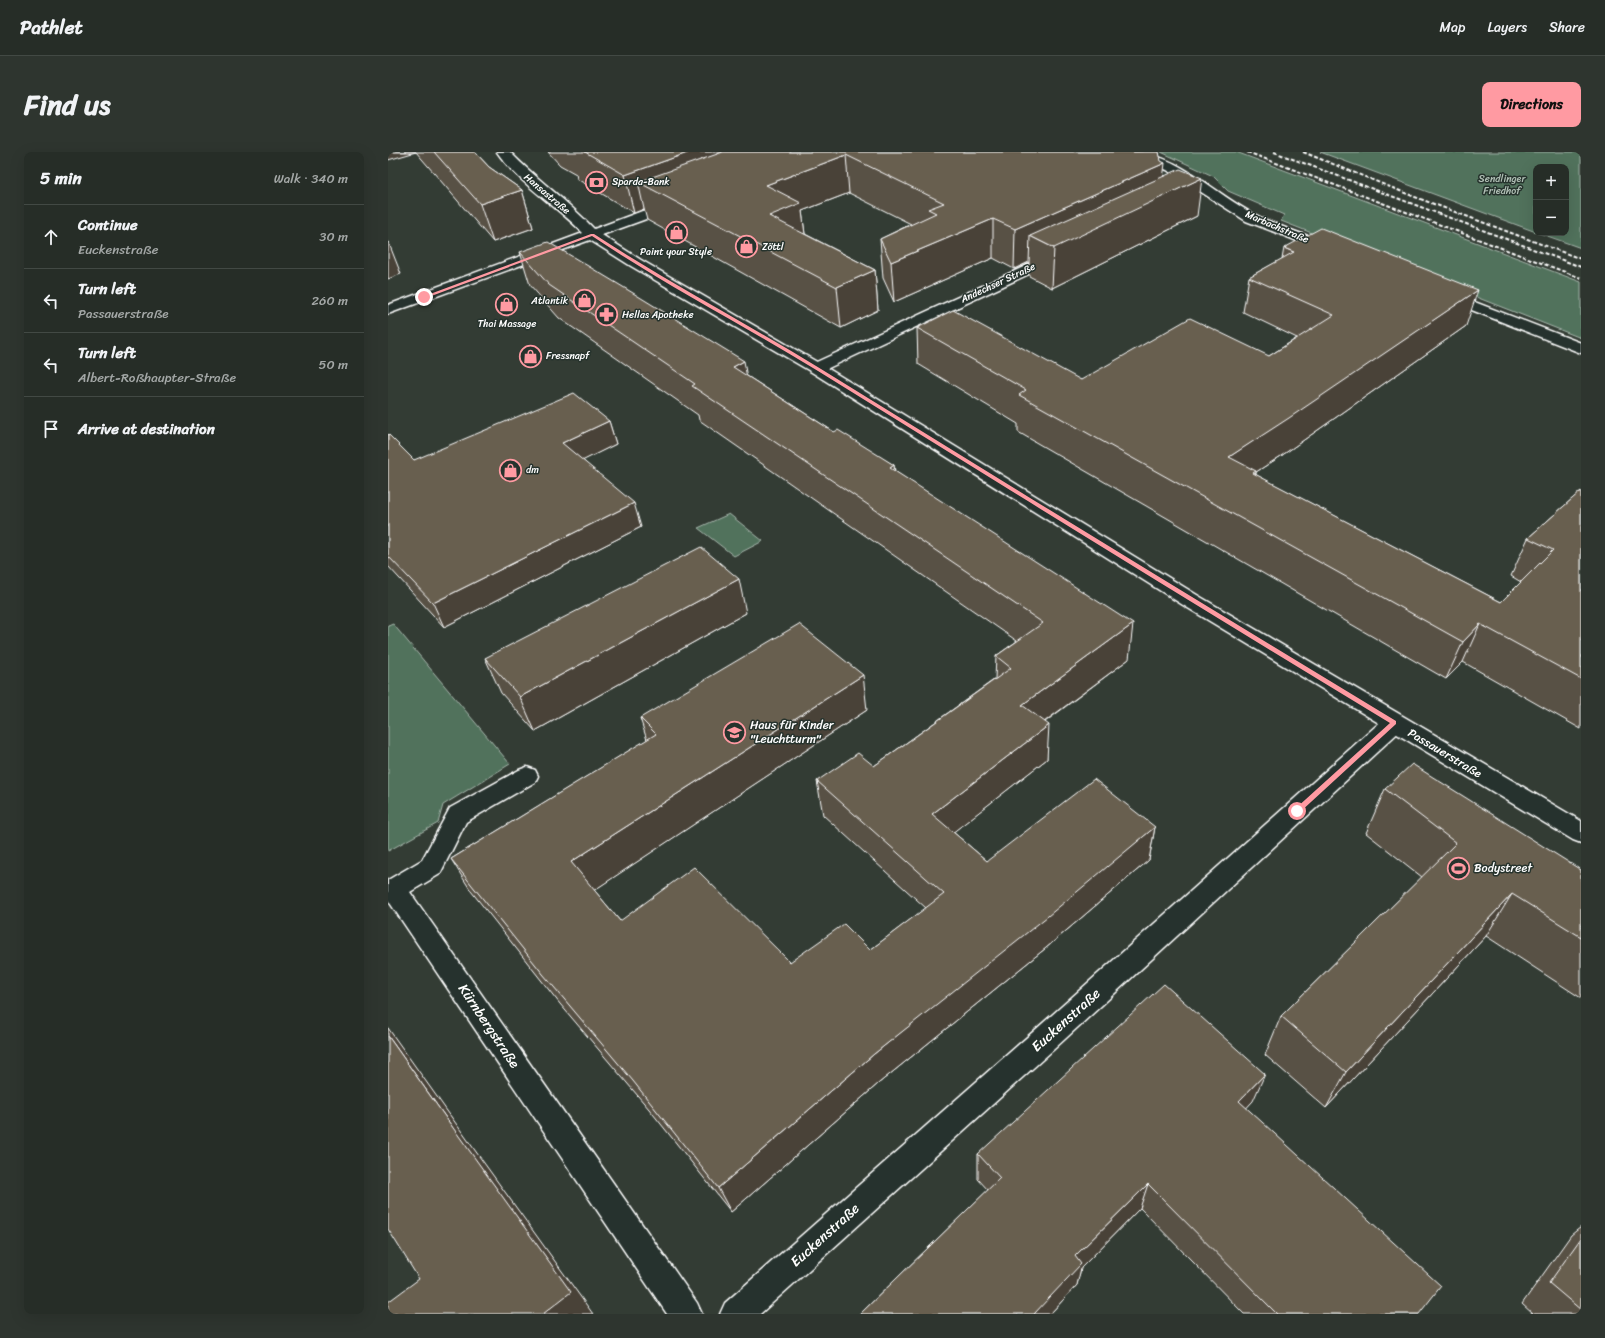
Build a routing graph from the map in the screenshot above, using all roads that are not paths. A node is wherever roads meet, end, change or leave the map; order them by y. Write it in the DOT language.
graph roads {
  1 [pos="503,152"];
  2 [pos="1136,152"];
  3 [pos="1202,188"];
  4 [pos="1188,194"];
  5 [pos="683,200"];
  6 [pos="592,235"];
  7 [pos="1069,250"];
  8 [pos="1340,253"];
  9 [pos="1436,291"];
  10 [pos="388,310"];
  11 [pos="1581,348"];
  12 [pos="816,368"];
  13 [pos="1394,723"];
  14 [pos="528,776"];
  15 [pos="1581,833"];
  16 [pos="686,1314"];
  17 [pos="736,1314"];
  1 -- 6 [label="street, Hansastraße"];
  2 -- 3 [label="street, Marbachstraße"];
  3 -- 4 [label="street"];
  3 -- 8 [label="street, Marbachstraße"];
  5 -- 6 [label="street"];
  6 -- 10 [label="street"];
  6 -- 12 [label="street, Passauerstraße"];
  7 -- 12 [label="street, Andechser Straße"];
  9 -- 11 [label="street"];
  12 -- 13 [label="street, Passauerstraße"];
  13 -- 15 [label="street, Passauerstraße"];
  13 -- 17 [label="street, Euckenstraße"];
  14 -- 16 [label="street, Kürnbergstraße"];
}
